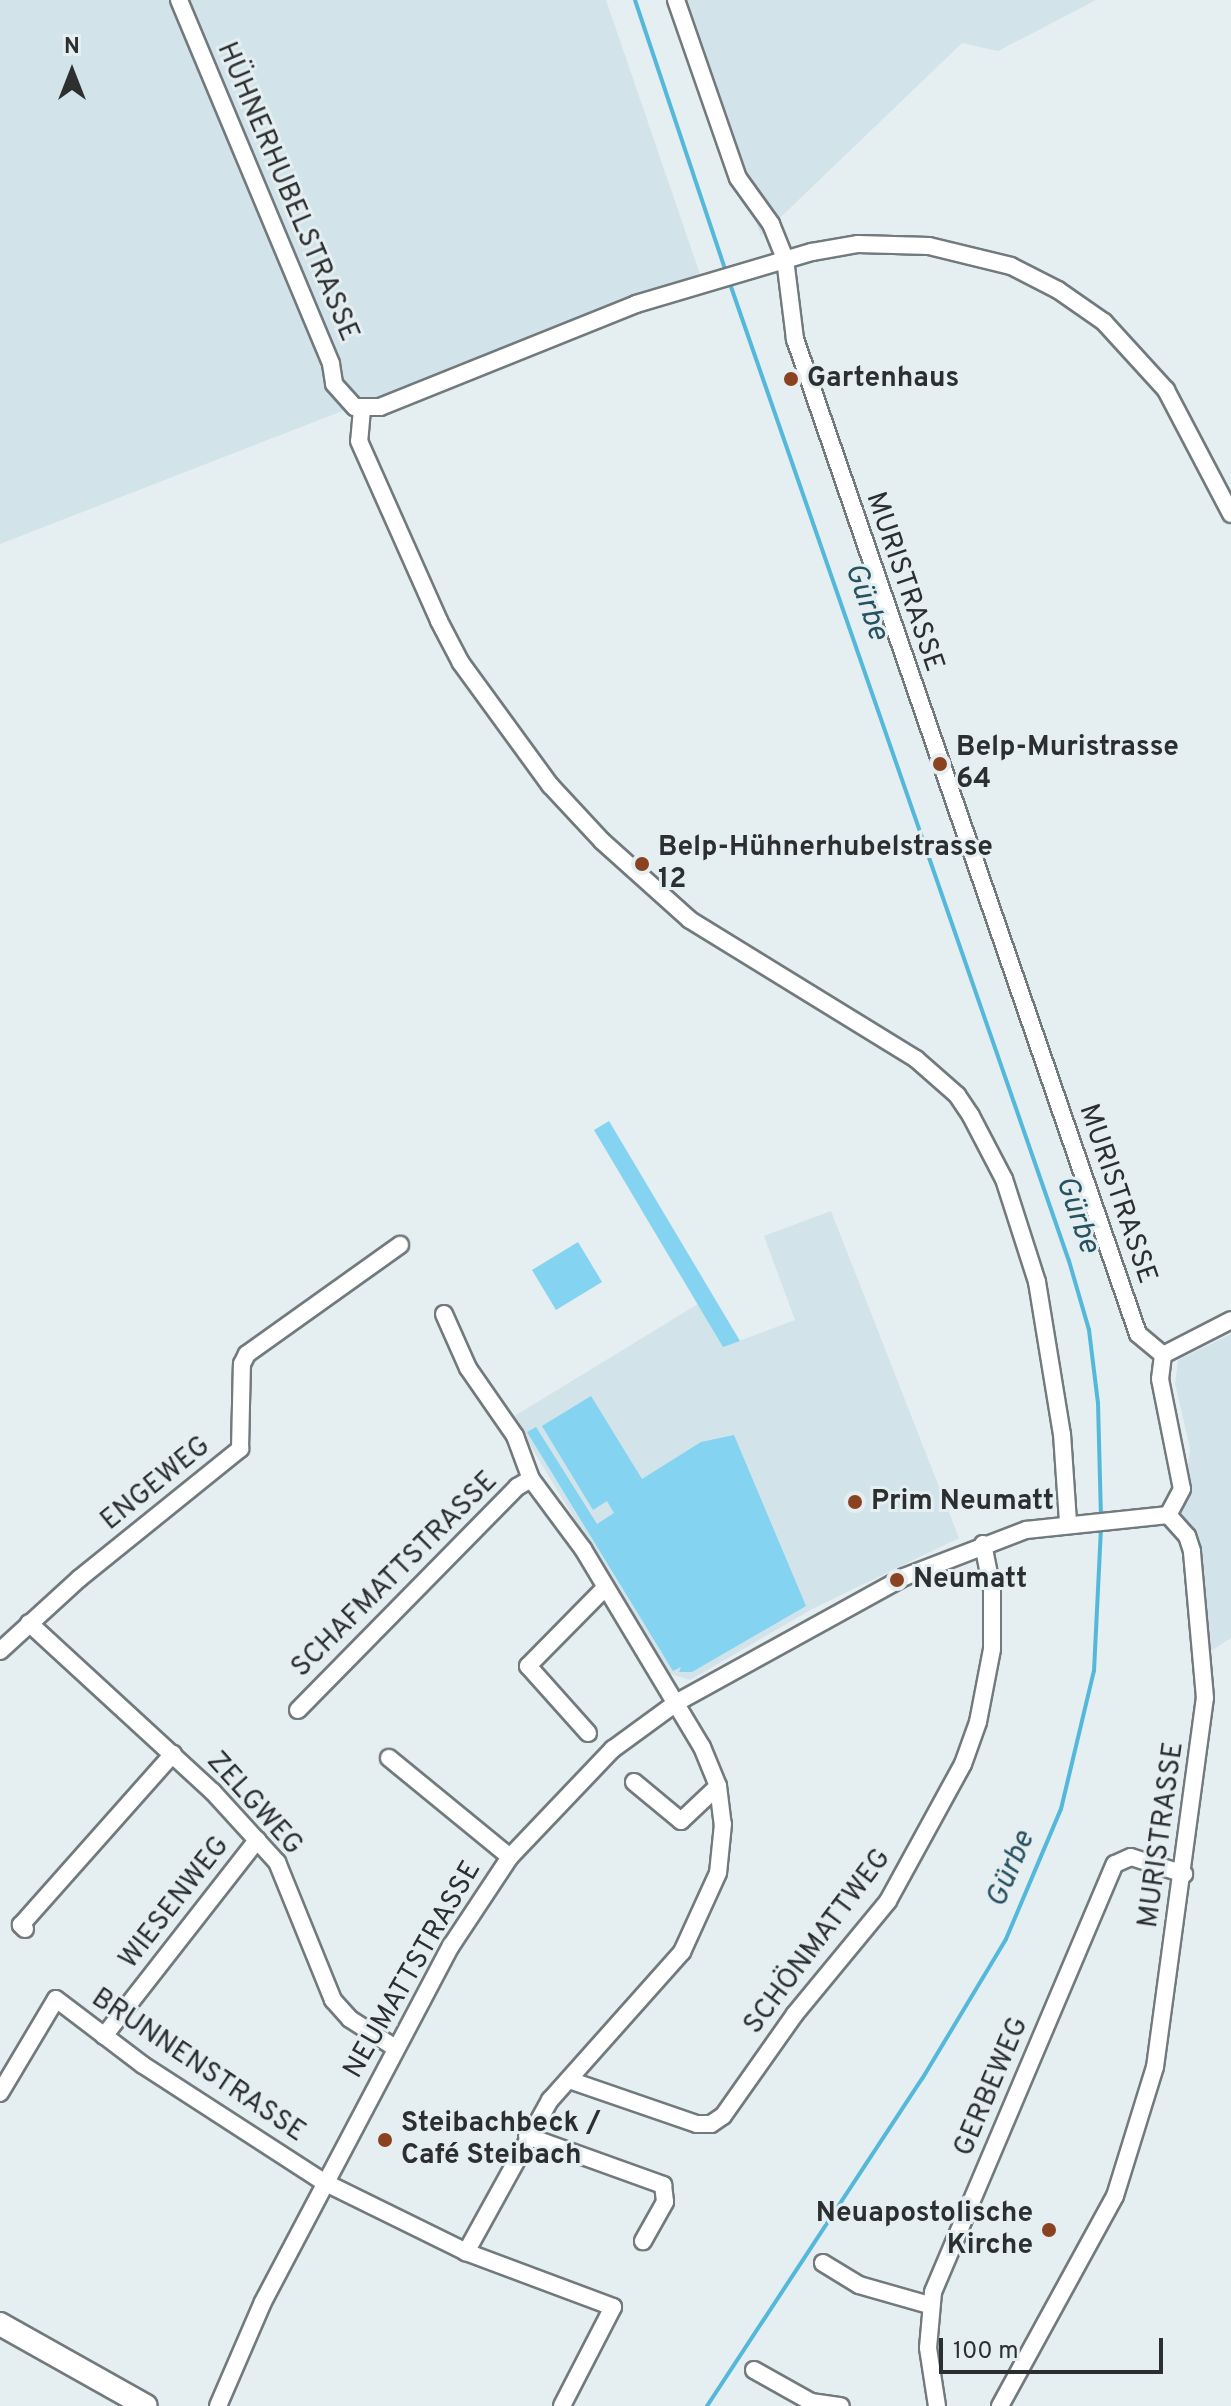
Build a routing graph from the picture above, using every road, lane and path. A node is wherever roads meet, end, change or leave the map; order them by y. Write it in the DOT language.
graph roads {
  1 [pos="179,0"];
  2 [pos="676,0"];
  3 [pos="785,259"];
  4 [pos="355,406"];
  5 [pos="1231,514"];
  6 [pos="400,1245"];
  7 [pos="444,1314"];
  8 [pos="1231,1320"];
  9 [pos="1163,1355"];
  10 [pos="531,1479"];
  11 [pos="1168,1515"];
  12 [pos="1068,1522"];
  13 [pos="983,1544"];
  14 [pos="605,1588"];
  15 [pos="29,1623"];
  16 [pos="0,1651"];
  17 [pos="676,1703"];
  18 [pos="298,1710"];
  19 [pos="588,1733"];
  20 [pos="173,1754"];
  21 [pos="389,1758"];
  22 [pos="634,1782"];
  23 [pos="718,1786"];
  24 [pos="257,1840"];
  25 [pos="510,1857"];
  26 [pos="1184,1874"];
  27 [pos="25,1929"];
  28 [pos="104,2036"];
  29 [pos="394,2047"];
  30 [pos="569,2080"];
  31 [pos="0,2093"];
  32 [pos="527,2136"];
  33 [pos="324,2182"];
  34 [pos="643,2241"];
  35 [pos="466,2252"];
  36 [pos="823,2263"];
  37 [pos="929,2305"];
  38 [pos="0,2324"];
  39 [pos="754,2370"];
  40 [pos="146,2406"];
  41 [pos="218,2406"];
  42 [pos="562,2406"];
  43 [pos="841,2406"];
  44 [pos="937,2406"];
  45 [pos="1000,2406"];
  1 -- 4 [label="street, HÜHNERHUBELSTRASSE"];
  2 -- 3 [label="street, MURISTRASSE"];
  3 -- 4 [label="street"];
  3 -- 5 [label="street"];
  3 -- 9 [label="street, MURISTRASSE"];
  4 -- 12 [label="street, HÜHNERHUBELSTRASSE"];
  6 -- 15 [label="street, ENGEWEG"];
  7 -- 10 [label="street, SCHAFMATTSTRASSE"];
  8 -- 9 [label="street"];
  9 -- 11 [label="street"];
  10 -- 14 [label="street, SCHAFMATTSTRASSE"];
  10 -- 18 [label="street, SCHAFMATTSTRASSE"];
  11 -- 12 [label="street, NEUMATTSTRASSE"];
  11 -- 26 [label="street, MURISTRASSE"];
  12 -- 13 [label="street, NEUMATTSTRASSE"];
  13 -- 17 [label="street, NEUMATTSTRASSE"];
  13 -- 30 [label="street, SCHÖNMATTWEG"];
  14 -- 17 [label="street, SCHAFMATTSTRASSE"];
  14 -- 19 [label="street"];
  15 -- 16 [label="street, ENGEWEG"];
  15 -- 20 [label="street, ZELGWEG"];
  17 -- 23 [label="street, SCHAFMATTSTRASSE"];
  17 -- 25 [label="street, NEUMATTSTRASSE"];
  20 -- 24 [label="street, ZELGWEG"];
  20 -- 27 [label="street"];
  21 -- 25 [label="street"];
  22 -- 23 [label="street"];
  23 -- 30 [label="street"];
  24 -- 28 [label="street, WIESENWEG"];
  24 -- 29 [label="street, ZELGWEG"];
  25 -- 29 [label="street, NEUMATTSTRASSE"];
  26 -- 37 [label="street, GERBEWEG"];
  26 -- 45 [label="street, MURISTRASSE"];
  28 -- 31 [label="street, BRUNNENSTRASSE"];
  28 -- 33 [label="street, BRUNNENSTRASSE"];
  29 -- 33 [label="street, NEUMATTSTRASSE"];
  30 -- 32 [label="street"];
  32 -- 34 [label="street"];
  32 -- 35 [label="street"];
  33 -- 35 [label="street, BRUNNENSTRASSE"];
  33 -- 41 [label="street, NEUMATTSTRASSE"];
  35 -- 42 [label="street, BRUNNENSTRASSE"];
  36 -- 37 [label="street"];
  37 -- 44 [label="street, GERBEWEG"];
  38 -- 40 [label="main road"];
  39 -- 43 [label="street"];
}
